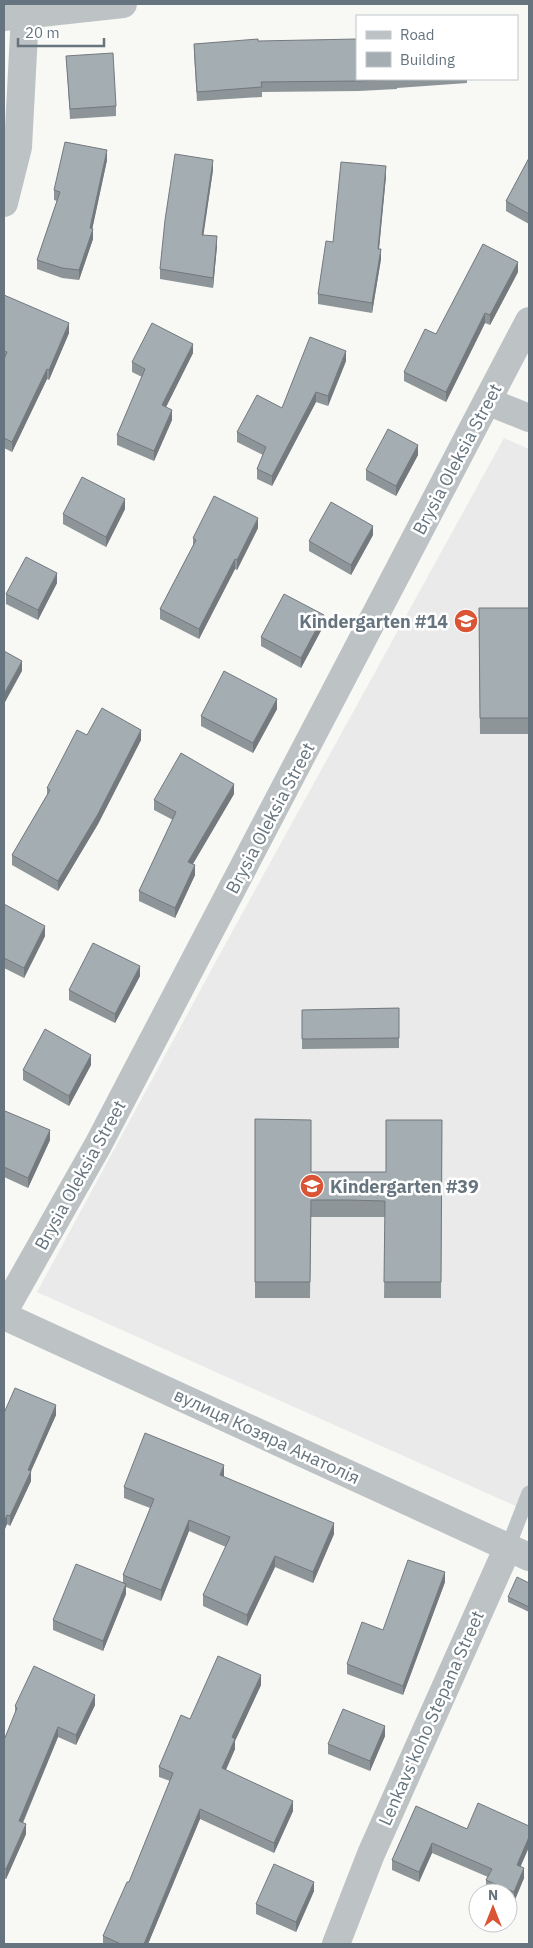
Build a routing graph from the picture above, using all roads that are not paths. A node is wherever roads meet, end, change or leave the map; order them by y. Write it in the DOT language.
graph roads {
  1 [pos="123,4"];
  2 [pos="17,12"];
  3 [pos="4,203"];
  4 [pos="529,321"];
  5 [pos="487,401"];
  6 [pos="529,418"];
  7 [pos="4,1311"];
  8 [pos="4,1316"];
  9 [pos="529,1493"];
  10 [pos="519,1552"];
  11 [pos="336,1944"];
  1 -- 2 [label="street"];
  2 -- 3 [label="street"];
  4 -- 5 [label="street, Brysia Oleksia Street"];
  5 -- 6 [label="street"];
  5 -- 7 [label="street, Brysia Oleksia Street"];
  8 -- 10 [label="street, вулиця Козяра Анатолія"];
  9 -- 10 [label="lane, Lenkavsʹkoho Stepana Street"];
  10 -- 11 [label="street, Lenkavsʹkoho Stepana Street"];
}
